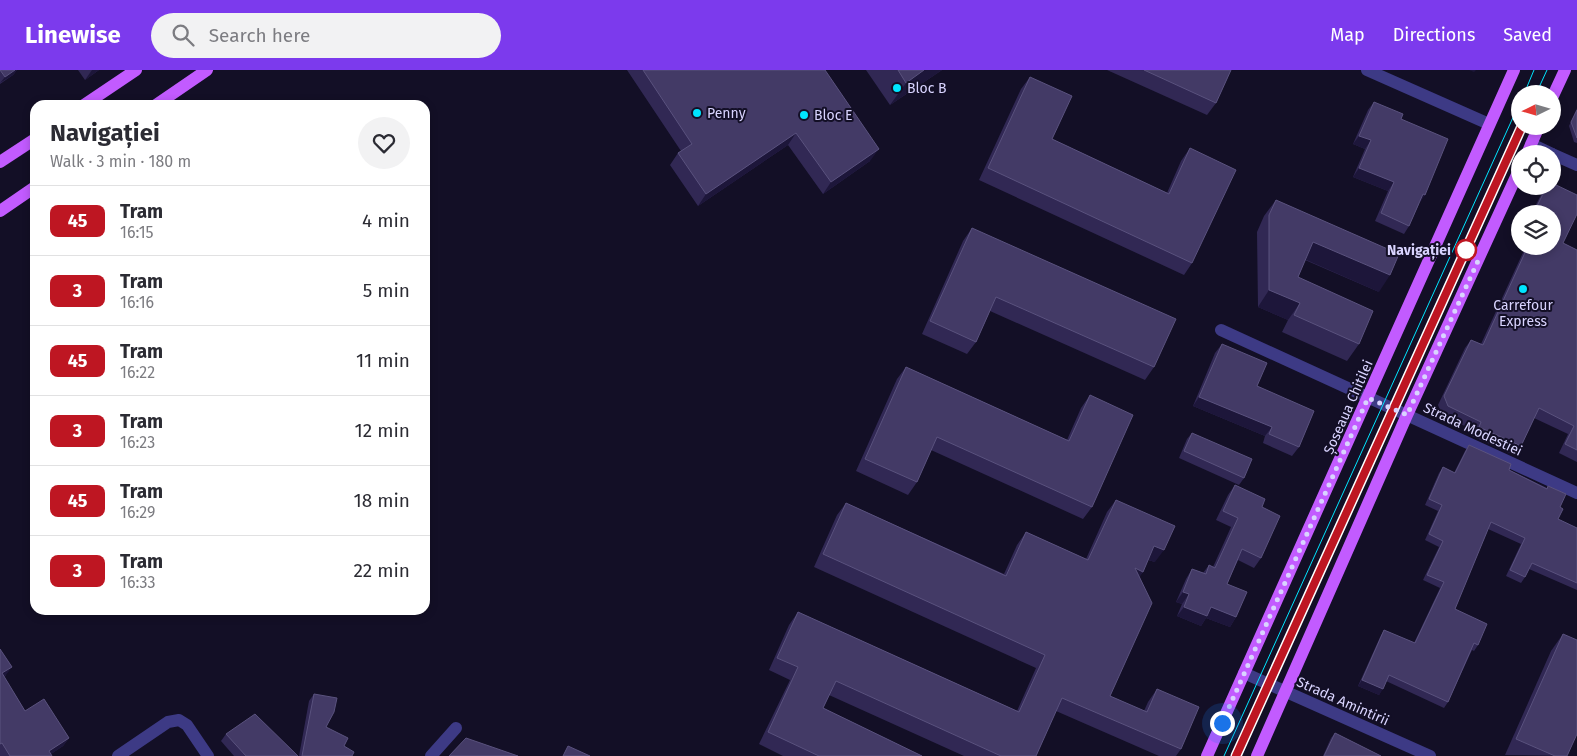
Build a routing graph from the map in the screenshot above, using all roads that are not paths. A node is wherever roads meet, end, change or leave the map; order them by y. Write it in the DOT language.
graph roads {
  1 [pos="136,70"];
  2 [pos="207,70"];
  3 [pos="1368,70"];
  4 [pos="1514,70"];
  5 [pos="1565,70"];
  6 [pos="1558,85"];
  7 [pos="91,100"];
  8 [pos="163,100"];
  9 [pos="1489,124"];
  10 [pos="30,141"];
  11 [pos="1561,158"];
  12 [pos="0,162"];
  13 [pos="1577,165"];
  14 [pos="1511,188"];
  15 [pos="30,190"];
  16 [pos="0,211"];
  17 [pos="1221,330"];
  18 [pos="1368,398"];
  19 [pos="1407,415"];
  20 [pos="1577,493"];
  21 [pos="1244,673"];
  22 [pos="1286,691"];
  23 [pos="456,728"];
  24 [pos="118,756"];
  25 [pos="208,756"];
  26 [pos="431,756"];
  27 [pos="1207,756"];
  28 [pos="1257,756"];
  29 [pos="1430,756"];
  1 -- 7 [label="main road"];
  2 -- 8 [label="main road"];
  3 -- 9 [label="street"];
  4 -- 9 [label="main road, Șoseaua Chitilei"];
  5 -- 6 [label="main road"];
  9 -- 18 [label="main road, Șoseaua Chitilei"];
  10 -- 12 [label="main road"];
  11 -- 13 [label="street"];
  14 -- 19 [label="main road"];
  15 -- 16 [label="main road"];
  17 -- 18 [label="street, Strada Modestiei"];
  18 -- 19 [label="street, Strada Modestiei"];
  18 -- 21 [label="main road, Șoseaua Chitilei"];
  19 -- 20 [label="street, Strada Modestiei"];
  19 -- 22 [label="main road"];
  21 -- 22 [label="street, Strada Amintirii"];
  21 -- 27 [label="main road, Șoseaua Chitilei"];
  22 -- 28 [label="main road"];
  22 -- 29 [label="street, Strada Amintirii"];
  23 -- 26 [label="street"];
  24 -- 25 [label="street"];
}
